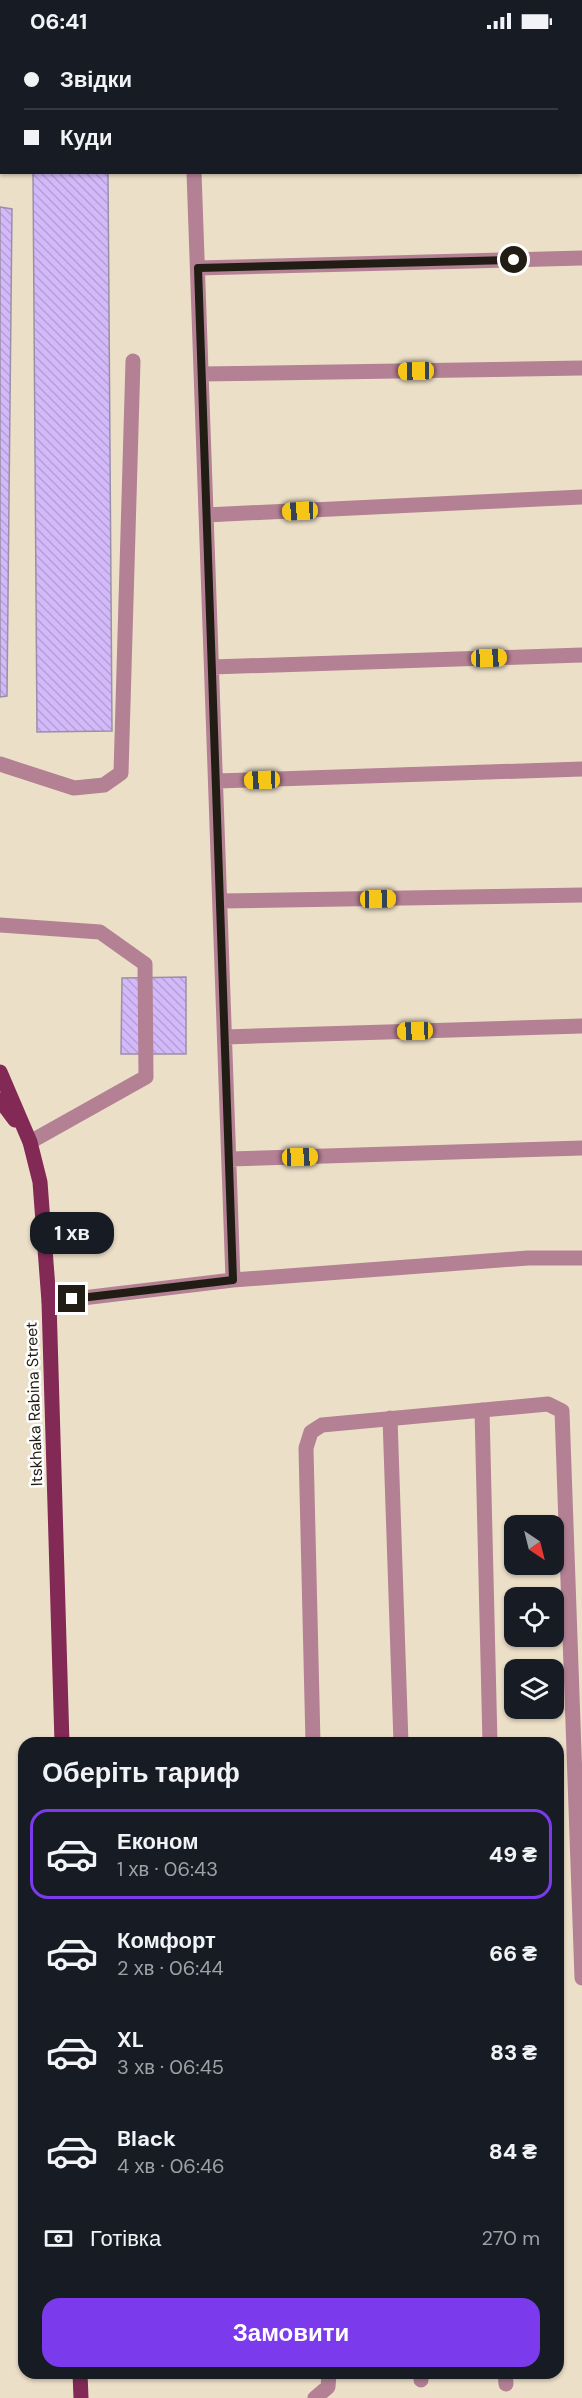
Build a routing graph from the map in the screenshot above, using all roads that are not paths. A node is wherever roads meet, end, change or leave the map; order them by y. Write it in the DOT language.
graph roads {
  1 [pos="194,174"];
  2 [pos="582,258"];
  3 [pos="198,268"];
  4 [pos="133,361"];
  5 [pos="582,368"];
  6 [pos="201,374"];
  7 [pos="582,497"];
  8 [pos="206,515"];
  9 [pos="582,655"];
  10 [pos="212,667"];
  11 [pos="0,764"];
  12 [pos="582,769"];
  13 [pos="216,781"];
  14 [pos="582,895"];
  15 [pos="220,902"];
  16 [pos="0,925"];
  17 [pos="582,1026"];
  18 [pos="225,1036"];
  19 [pos="0,1072"];
  20 [pos="0,1100"];
  21 [pos="30,1142"];
  22 [pos="582,1148"];
  23 [pos="229,1159"];
  24 [pos="582,1258"];
  25 [pos="233,1280"];
  26 [pos="49,1302"];
  27 [pos="482,1410"];
  28 [pos="390,1418"];
  29 [pos="62,1737"];
  30 [pos="313,1737"];
  31 [pos="400,1737"];
  32 [pos="490,1737"];
  33 [pos="582,1978"];
  34 [pos="80,2379"];
  35 [pos="329,2379"];
  36 [pos="81,2398"];
  37 [pos="315,2398"];
  1 -- 3 [label="lane"];
  2 -- 3 [label="lane"];
  3 -- 6 [label="lane"];
  4 -- 11 [label="lane"];
  5 -- 6 [label="lane"];
  6 -- 8 [label="lane"];
  7 -- 8 [label="lane"];
  8 -- 10 [label="lane"];
  9 -- 10 [label="lane"];
  10 -- 13 [label="lane"];
  12 -- 13 [label="lane"];
  13 -- 15 [label="lane"];
  14 -- 15 [label="lane"];
  15 -- 18 [label="lane"];
  16 -- 21 [label="lane"];
  17 -- 18 [label="lane"];
  18 -- 23 [label="lane"];
  19 -- 21 [label="main road, Itskhaka Rabina Street"];
  20 -- 21 [label="main road"];
  21 -- 26 [label="main road, Itskhaka Rabina Street"];
  22 -- 23 [label="lane"];
  23 -- 25 [label="lane"];
  24 -- 25 [label="lane"];
  25 -- 26 [label="lane"];
  26 -- 29 [label="main road, Itskhaka Rabina Street"];
  27 -- 28 [label="lane"];
  27 -- 32 [label="lane"];
  27 -- 33 [label="lane"];
  28 -- 30 [label="lane"];
  28 -- 31 [label="lane"];
  34 -- 36 [label="main road"];
  35 -- 37 [label="lane"];
}
